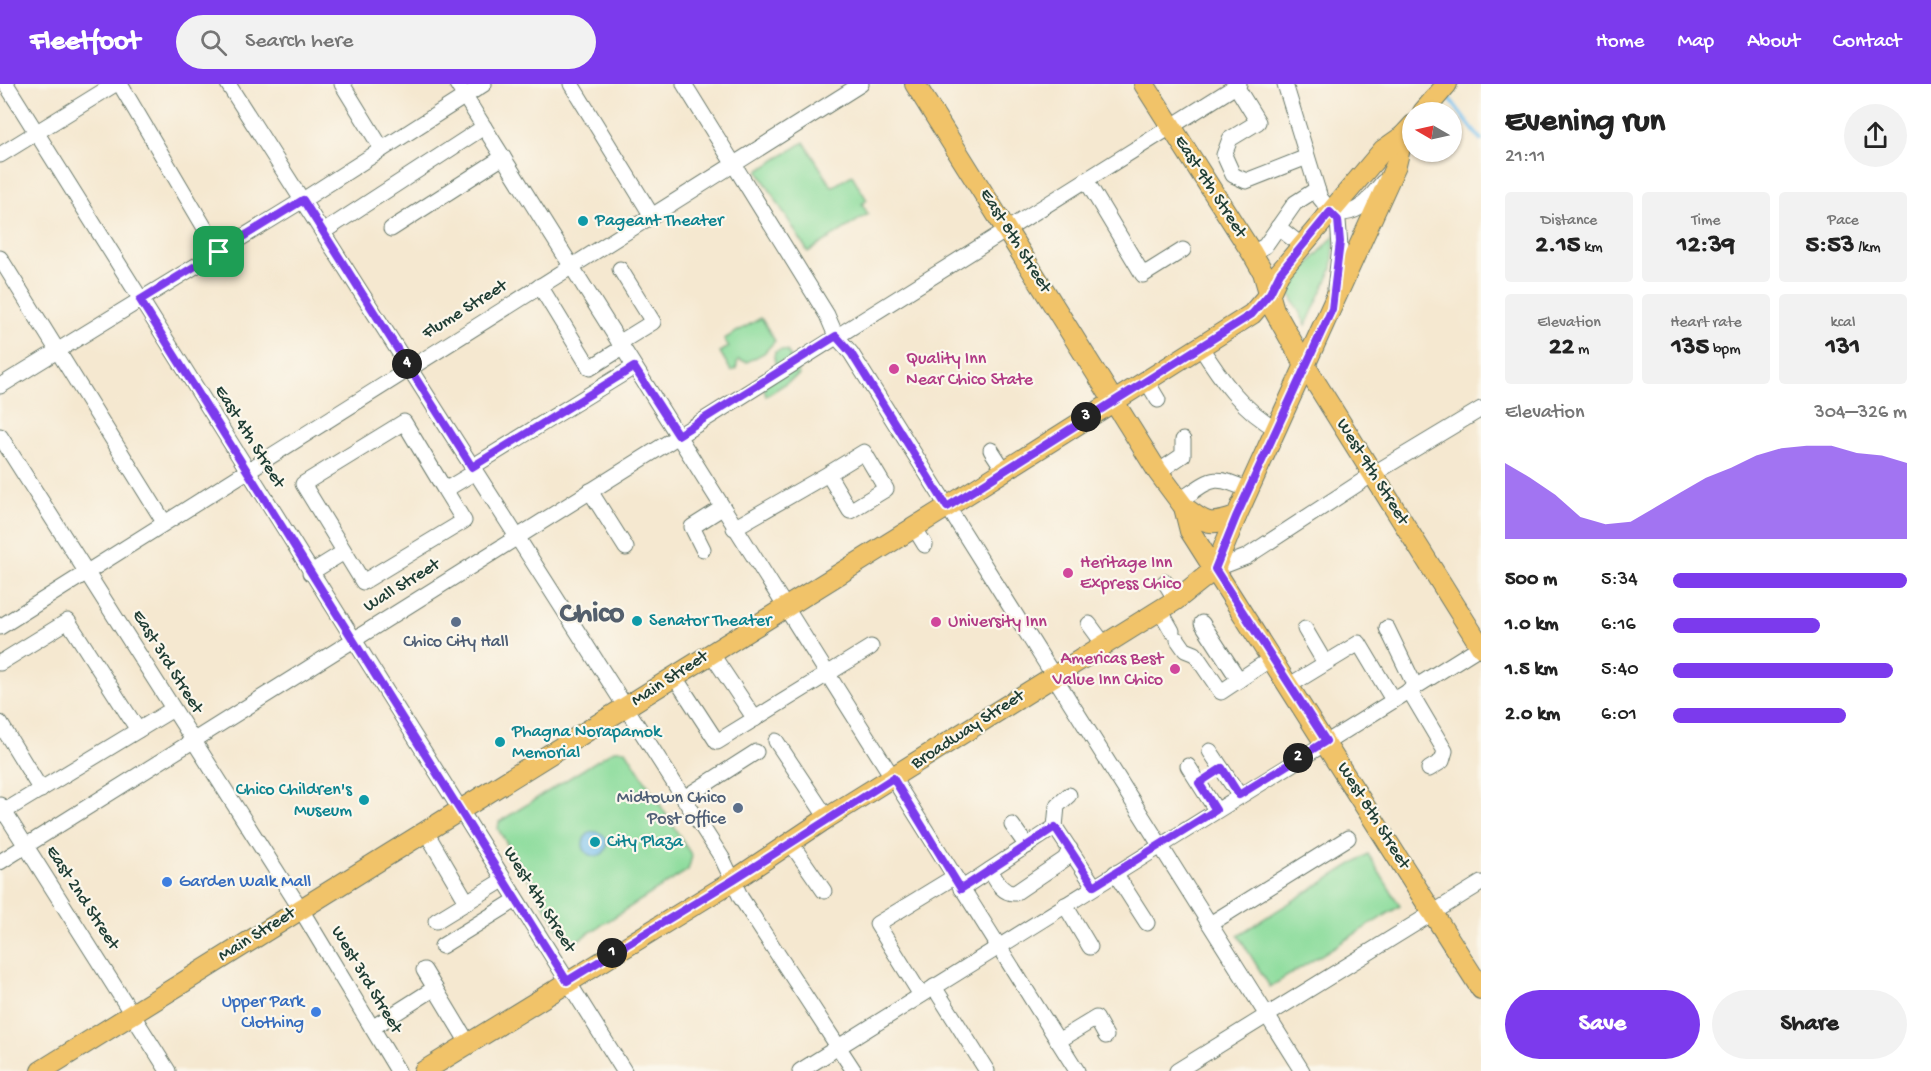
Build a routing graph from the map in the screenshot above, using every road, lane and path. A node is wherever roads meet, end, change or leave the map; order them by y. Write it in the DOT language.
graph roads {
  1 [pos="6,84"];
  2 [pos="115,84"];
  3 [pos="120,84"];
  4 [pos="228,84"];
  5 [pos="342,84"];
  6 [pos="484,84"];
  7 [pos="571,84"];
  8 [pos="684,84"];
  9 [pos="861,84"];
  10 [pos="915,84"];
  11 [pos="1144,84"];
  12 [pos="1285,84"];
  13 [pos="1447,84"];
  14 [pos="1237,85"];
  15 [pos="461,90"];
  16 [pos="1432,102"];
  17 [pos="1170,126"];
  18 [pos="484,127"];
  19 [pos="36,132"];
  20 [pos="1402,136"];
  21 [pos="1402,148"];
  22 [pos="382,149"];
  23 [pos="0,155"];
  24 [pos="1307,156"];
  25 [pos="503,157"];
  26 [pos="734,164"];
  27 [pos="1396,165"];
  28 [pos="1086,180"];
  29 [pos="1317,189"];
  30 [pos="303,200"];
  31 [pos="1330,212"];
  32 [pos="652,216"];
  33 [pos="1278,227"];
  34 [pos="392,229"];
  35 [pos="1008,229"];
  36 [pos="323,232"];
  37 [pos="1302,246"];
  38 [pos="1184,250"];
  39 [pos="219,252"];
  40 [pos="1252,253"];
  41 [pos="0,258"];
  42 [pos="571,266"];
  43 [pos="620,269"];
  44 [pos="540,286"];
  45 [pos="1270,293"];
  46 [pos="140,300"];
  47 [pos="1332,309"];
  48 [pos="836,336"];
  49 [pos="620,346"];
  50 [pos="1200,346"];
  51 [pos="58,351"];
  52 [pos="634,367"];
  53 [pos="1306,367"];
  54 [pos="409,368"];
  55 [pos="1146,380"];
  56 [pos="0,386"];
  57 [pos="1113,400"];
  58 [pos="1158,400"];
  59 [pos="1481,409"];
  60 [pos="1277,429"];
  61 [pos="678,435"];
  62 [pos="0,436"];
  63 [pos="1183,440"];
  64 [pos="991,450"];
  65 [pos="247,469"];
  66 [pos="474,469"];
  67 [pos="1004,470"];
  68 [pos="1158,472"];
  69 [pos="828,474"];
  70 [pos="1373,474"];
  71 [pos="445,490"];
  72 [pos="1248,490"];
  73 [pos="590,491"];
  74 [pos="1182,504"];
  75 [pos="947,507"];
  76 [pos="722,508"];
  77 [pos="1236,517"];
  78 [pos="164,522"];
  79 [pos="914,527"];
  80 [pos="734,528"];
  81 [pos="517,537"];
  82 [pos="925,545"];
  83 [pos="626,548"];
  84 [pos="703,549"];
  85 [pos="344,552"];
  86 [pos="1215,569"];
  87 [pos="87,570"];
  88 [pos="310,573"];
  89 [pos="1165,582"];
  90 [pos="1168,605"];
  91 [pos="784,607"];
  92 [pos="1202,623"];
  93 [pos="1089,624"];
  94 [pos="0,627"];
  95 [pos="1387,628"];
  96 [pos="1305,629"];
  97 [pos="352,640"];
  98 [pos="1103,644"];
  99 [pos="1481,646"];
  100 [pos="871,647"];
  101 [pos="711,653"];
  102 [pos="1272,658"];
  103 [pos="0,663"];
  104 [pos="1325,663"];
  105 [pos="827,675"];
  106 [pos="1054,675"];
  107 [pos="674,676"];
  108 [pos="1239,680"];
  109 [pos="1290,685"];
  110 [pos="1412,688"];
  111 [pos="1393,700"];
  112 [pos="625,708"];
  113 [pos="173,709"];
  114 [pos="755,719"];
  115 [pos="0,723"];
  116 [pos="138,730"];
  117 [pos="193,741"];
  118 [pos="776,741"];
  119 [pos="1326,741"];
  120 [pos="1210,751"];
  121 [pos="756,753"];
  122 [pos="1188,766"];
  123 [pos="1222,768"];
  124 [pos="1429,769"];
  125 [pos="893,778"];
  126 [pos="1199,783"];
  127 [pos="41,790"];
  128 [pos="1069,795"];
  129 [pos="1239,795"];
  130 [pos="684,798"];
  131 [pos="1,810"];
  132 [pos="1216,810"];
  133 [pos="460,811"];
  134 [pos="827,818"];
  135 [pos="1012,825"];
  136 [pos="1055,827"];
  137 [pos="426,832"];
  138 [pos="1348,838"];
  139 [pos="790,842"];
  140 [pos="1160,845"];
  141 [pos="25,846"];
  142 [pos="1027,846"];
  143 [pos="1070,849"];
  144 [pos="0,862"];
  145 [pos="990,870"];
  146 [pos="1115,873"];
  147 [pos="503,880"];
  148 [pos="733,880"];
  149 [pos="957,883"];
  150 [pos="1481,883"];
  151 [pos="1094,886"];
  152 [pos="824,891"];
  153 [pos="516,900"];
  154 [pos="467,902"];
  155 [pos="1065,905"];
  156 [pos="300,908"];
  157 [pos="1433,913"];
  158 [pos="436,921"];
  159 [pos="1147,923"];
  160 [pos="1210,924"];
  161 [pos="442,946"];
  162 [pos="997,947"];
  163 [pos="1090,947"];
  164 [pos="424,970"];
  165 [pos="567,981"];
  166 [pos="435,988"];
  167 [pos="1481,989"];
  168 [pos="928,991"];
  169 [pos="132,1012"];
  170 [pos="1267,1015"];
  171 [pos="372,1028"];
  172 [pos="1106,1036"];
  173 [pos="1058,1041"];
  174 [pos="468,1043"];
  175 [pos="838,1047"];
  176 [pos="41,1071"];
  177 [pos="168,1071"];
  178 [pos="398,1071"];
  179 [pos="424,1071"];
  180 [pos="624,1071"];
  181 [pos="802,1071"];
  182 [pos="854,1071"];
  183 [pos="987,1071"];
  184 [pos="1077,1071"];
  185 [pos="1177,1071"];
  186 [pos="1302,1071"];
  1 -- 19 [label="street, East 4th Street"];
  2 -- 19 [label="street"];
  3 -- 39 [label="street"];
  4 -- 30 [label="street"];
  5 -- 22 [label="street"];
  6 -- 15 [label="street"];
  7 -- 32 [label="street"];
  8 -- 26 [label="street"];
  9 -- 26 [label="street, Flume Street"];
  10 -- 35 [label="main road, East 8th Street"];
  11 -- 17 [label="main road, East 9th Street"];
  12 -- 24 [label="street"];
  13 -- 16 [label="main road"];
  14 -- 17 [label="street"];
  14 -- 24 [label="street"];
  15 -- 18 [label="street"];
  15 -- 22 [label="street"];
  17 -- 28 [label="street"];
  17 -- 40 [label="main road, East 9th Street"];
  18 -- 25 [label="street"];
  18 -- 36 [label="street"];
  19 -- 23 [label="street"];
  19 -- 46 [label="street, East 4th Street"];
  20 -- 31 [label="main road, Main Street"];
  21 -- 27 [label="main road"];
  22 -- 30 [label="street"];
  24 -- 29 [label="street"];
  25 -- 34 [label="street"];
  25 -- 42 [label="street"];
  26 -- 32 [label="street, Flume Street"];
  26 -- 48 [label="street"];
  27 -- 31 [label="street"];
  27 -- 47 [label="main road"];
  28 -- 35 [label="street"];
  28 -- 38 [label="street"];
  29 -- 31 [label="street"];
  29 -- 33 [label="street"];
  30 -- 36 [label="street"];
  30 -- 39 [label="street"];
  31 -- 37 [label="main road, Main Street"];
  31 -- 47 [label="street"];
  32 -- 42 [label="street, Flume Street"];
  33 -- 37 [label="street"];
  33 -- 40 [label="street"];
  35 -- 48 [label="street"];
  35 -- 57 [label="main road, East 8th Street"];
  36 -- 54 [label="street"];
  37 -- 45 [label="main road, Main Street"];
  39 -- 46 [label="street"];
  40 -- 45 [label="main road, East 9th Street"];
  41 -- 51 [label="street"];
  42 -- 44 [label="street, Flume Street"];
  42 -- 49 [label="street"];
  43 -- 49 [label="street"];
  44 -- 49 [label="street"];
  44 -- 54 [label="street, Flume Street"];
  45 -- 50 [label="main road, Main Street"];
  45 -- 53 [label="main road, West 9th Street"];
  46 -- 51 [label="street"];
  46 -- 65 [label="street, East 4th Street"];
  47 -- 53 [label="main road"];
  48 -- 61 [label="street, Wall Street"];
  48 -- 75 [label="street"];
  49 -- 52 [label="street"];
  50 -- 55 [label="main road, Main Street"];
  50 -- 60 [label="street"];
  51 -- 56 [label="street"];
  51 -- 78 [label="street"];
  52 -- 61 [label="street"];
  52 -- 66 [label="street"];
  53 -- 60 [label="main road"];
  53 -- 70 [label="main road, West 9th Street"];
  54 -- 65 [label="street, Flume Street"];
  54 -- 66 [label="street"];
  55 -- 57 [label="main road, Main Street"];
  55 -- 58 [label="street"];
  57 -- 67 [label="main road, Main Street"];
  57 -- 68 [label="main road, West 8th Street"];
  59 -- 70 [label="street, Broadway Street"];
  60 -- 72 [label="main road"];
  61 -- 73 [label="street, Wall Street"];
  61 -- 76 [label="street"];
  62 -- 87 [label="street, East 3rd Street"];
  63 -- 68 [label="street"];
  64 -- 67 [label="street"];
  65 -- 78 [label="street, Flume Street"];
  65 -- 88 [label="street, East 4th Street"];
  66 -- 71 [label="street"];
  66 -- 81 [label="street"];
  67 -- 75 [label="main road, Main Street"];
  68 -- 74 [label="main road, West 8th Street"];
  69 -- 80 [label="street"];
  70 -- 86 [label="street, Broadway Street"];
  70 -- 99 [label="main road, West 9th Street"];
  71 -- 85 [label="street"];
  71 -- 85 [label="street"];
  72 -- 74 [label="street"];
  72 -- 77 [label="main road"];
  73 -- 81 [label="street, Wall Street"];
  73 -- 83 [label="street"];
  74 -- 77 [label="main road"];
  74 -- 86 [label="main road, West 8th Street"];
  75 -- 79 [label="main road, Main Street"];
  75 -- 106 [label="street"];
  76 -- 80 [label="street"];
  76 -- 84 [label="street"];
  77 -- 86 [label="main road"];
  78 -- 87 [label="street, Flume Street"];
  79 -- 82 [label="street"];
  79 -- 91 [label="main road, Main Street"];
  80 -- 91 [label="street"];
  81 -- 97 [label="street, Wall Street"];
  81 -- 112 [label="street"];
  85 -- 88 [label="street"];
  86 -- 90 [label="main road, Broadway Street"];
  86 -- 102 [label="main road, West 8th Street"];
  87 -- 94 [label="street, Flume Street"];
  87 -- 113 [label="street, East 3rd Street"];
  88 -- 97 [label="street, East 4th Street"];
  89 -- 90 [label="street"];
  90 -- 98 [label="main road, Broadway Street"];
  90 -- 108 [label="street"];
  91 -- 101 [label="main road, Main Street"];
  91 -- 105 [label="street"];
  92 -- 108 [label="street"];
  93 -- 98 [label="street"];
  95 -- 110 [label="street"];
  96 -- 104 [label="street"];
  97 -- 117 [label="street, Wall Street"];
  97 -- 133 [label="street, East 4th Street"];
  98 -- 106 [label="main road, Broadway Street"];
  99 -- 110 [label="street"];
  100 -- 105 [label="street"];
  101 -- 107 [label="main road, Main Street"];
  101 -- 114 [label="street"];
  102 -- 108 [label="street"];
  102 -- 109 [label="main road, West 8th Street"];
  103 -- 116 [label="street"];
  104 -- 109 [label="street"];
  104 -- 111 [label="street"];
  105 -- 114 [label="street"];
  105 -- 125 [label="street"];
  106 -- 125 [label="main road, Broadway Street"];
  106 -- 140 [label="street"];
  107 -- 112 [label="main road, Main Street"];
  107 -- 114 [label="street"];
  109 -- 119 [label="main road, West 8th Street"];
  110 -- 111 [label="street"];
  110 -- 124 [label="street"];
  111 -- 119 [label="street"];
  112 -- 130 [label="street"];
  112 -- 133 [label="main road, Main Street"];
  113 -- 116 [label="street"];
  113 -- 117 [label="street, East 3rd Street"];
  115 -- 127 [label="street"];
  116 -- 127 [label="street"];
  117 -- 141 [label="street, Wall Street"];
  117 -- 156 [label="street, East 3rd Street"];
  118 -- 134 [label="street"];
  119 -- 129 [label="street"];
  119 -- 157 [label="main road, West 8th Street"];
  120 -- 123 [label="street"];
  121 -- 130 [label="street"];
  122 -- 126 [label="street"];
  123 -- 126 [label="street"];
  123 -- 129 [label="street"];
  125 -- 134 [label="main road, Broadway Street"];
  125 -- 149 [label="street"];
  126 -- 132 [label="street"];
  127 -- 131 [label="street"];
  128 -- 136 [label="street"];
  129 -- 132 [label="street"];
  130 -- 148 [label="street"];
  131 -- 141 [label="street, East 2nd Street"];
  132 -- 140 [label="street"];
  133 -- 137 [label="main road, Main Street"];
  133 -- 147 [label="street, West 4th Street"];
  134 -- 139 [label="main road, Broadway Street"];
  135 -- 142 [label="street"];
  136 -- 142 [label="street"];
  136 -- 143 [label="street"];
  137 -- 154 [label="street"];
  137 -- 156 [label="main road, Main Street"];
  138 -- 160 [label="street"];
  139 -- 148 [label="main road, Broadway Street"];
  139 -- 152 [label="street"];
  140 -- 146 [label="street"];
  140 -- 160 [label="street"];
  141 -- 144 [label="street, Wall Street"];
  141 -- 169 [label="street, East 2nd Street"];
  142 -- 145 [label="street"];
  143 -- 145 [label="street"];
  143 -- 151 [label="street"];
  145 -- 149 [label="street"];
  146 -- 151 [label="street"];
  146 -- 159 [label="street"];
  147 -- 153 [label="street, West 4th Street"];
  147 -- 154 [label="street"];
  148 -- 165 [label="main road, Broadway Street"];
  148 -- 175 [label="street"];
  149 -- 162 [label="street"];
  149 -- 168 [label="street"];
  150 -- 157 [label="street"];
  151 -- 155 [label="street"];
  153 -- 161 [label="street"];
  153 -- 165 [label="street, West 4th Street"];
  154 -- 158 [label="street"];
  155 -- 162 [label="street"];
  155 -- 163 [label="street"];
  156 -- 169 [label="main road, Main Street"];
  156 -- 171 [label="street, West 3rd Street"];
  157 -- 167 [label="main road, West 8th Street"];
  157 -- 170 [label="street"];
  160 -- 170 [label="street"];
  162 -- 168 [label="street"];
  162 -- 173 [label="street"];
  164 -- 166 [label="street"];
  165 -- 174 [label="main road, Broadway Street"];
  165 -- 180 [label="street, West 4th Street"];
  166 -- 171 [label="street"];
  166 -- 174 [label="street"];
  168 -- 175 [label="street"];
  168 -- 183 [label="street"];
  169 -- 176 [label="main road, Main Street"];
  169 -- 177 [label="street, East 2nd Street"];
  170 -- 185 [label="street"];
  170 -- 186 [label="street"];
  171 -- 178 [label="street, West 3rd Street"];
  172 -- 173 [label="street"];
  173 -- 184 [label="street"];
  174 -- 179 [label="main road, Broadway Street"];
  175 -- 181 [label="street"];
  175 -- 182 [label="street"];
}
